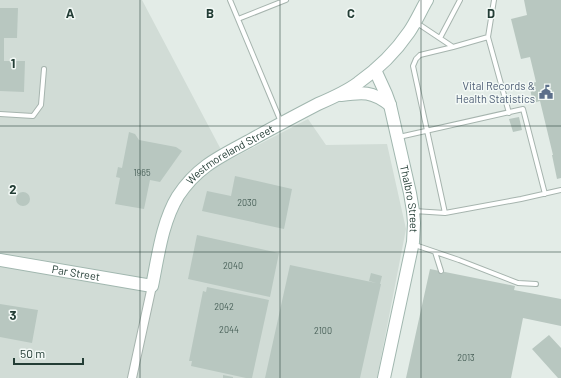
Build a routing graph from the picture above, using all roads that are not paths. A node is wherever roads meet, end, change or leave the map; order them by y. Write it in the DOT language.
graph roads {
  1 [pos="230,0"];
  2 [pos="286,0"];
  3 [pos="427,0"];
  4 [pos="460,0"];
  5 [pos="494,0"];
  6 [pos="238,19"];
  7 [pos="415,22"];
  8 [pos="488,37"];
  9 [pos="440,38"];
  10 [pos="453,47"];
  11 [pos="44,69"];
  12 [pos="375,70"];
  13 [pos="334,97"];
  14 [pos="390,106"];
  15 [pos="508,113"];
  16 [pos="0,114"];
  17 [pos="282,123"];
  18 [pos="427,131"];
  19 [pos="397,138"];
  20 [pos="561,190"];
  21 [pos="545,194"];
  22 [pos="414,211"];
  23 [pos="445,214"];
  24 [pos="412,244"];
  25 [pos="435,252"];
  26 [pos="0,260"];
  27 [pos="441,271"];
  28 [pos="536,284"];
  29 [pos="152,286"];
  30 [pos="132,378"];
  31 [pos="384,378"];
  1 -- 6 [label="lane"];
  2 -- 6 [label="lane"];
  3 -- 7 [label="street, Westmoreland Street"];
  4 -- 9 [label="lane"];
  5 -- 8 [label="lane"];
  6 -- 17 [label="lane"];
  7 -- 9 [label="lane"];
  7 -- 12 [label="street, Westmoreland Street"];
  8 -- 10 [label="lane"];
  8 -- 15 [label="lane"];
  9 -- 10 [label="lane"];
  10 -- 18 [label="lane"];
  11 -- 16 [label="lane"];
  12 -- 13 [label="street, Westmoreland Street"];
  12 -- 14 [label="street, Thalbro Street"];
  13 -- 14 [label="street"];
  13 -- 17 [label="street, Westmoreland Street"];
  14 -- 19 [label="street, Thalbro Street"];
  15 -- 18 [label="lane"];
  15 -- 21 [label="lane"];
  17 -- 29 [label="street, Westmoreland Street"];
  18 -- 19 [label="lane"];
  18 -- 23 [label="lane"];
  19 -- 22 [label="street, Thalbro Street"];
  20 -- 21 [label="lane"];
  21 -- 23 [label="lane"];
  22 -- 23 [label="lane"];
  22 -- 24 [label="street, Thalbro Street"];
  24 -- 25 [label="lane"];
  24 -- 31 [label="street, Thalbro Street"];
  25 -- 27 [label="lane"];
  25 -- 28 [label="lane"];
  26 -- 29 [label="street, Par Street"];
  29 -- 30 [label="street, Westmoreland Street"];
}
